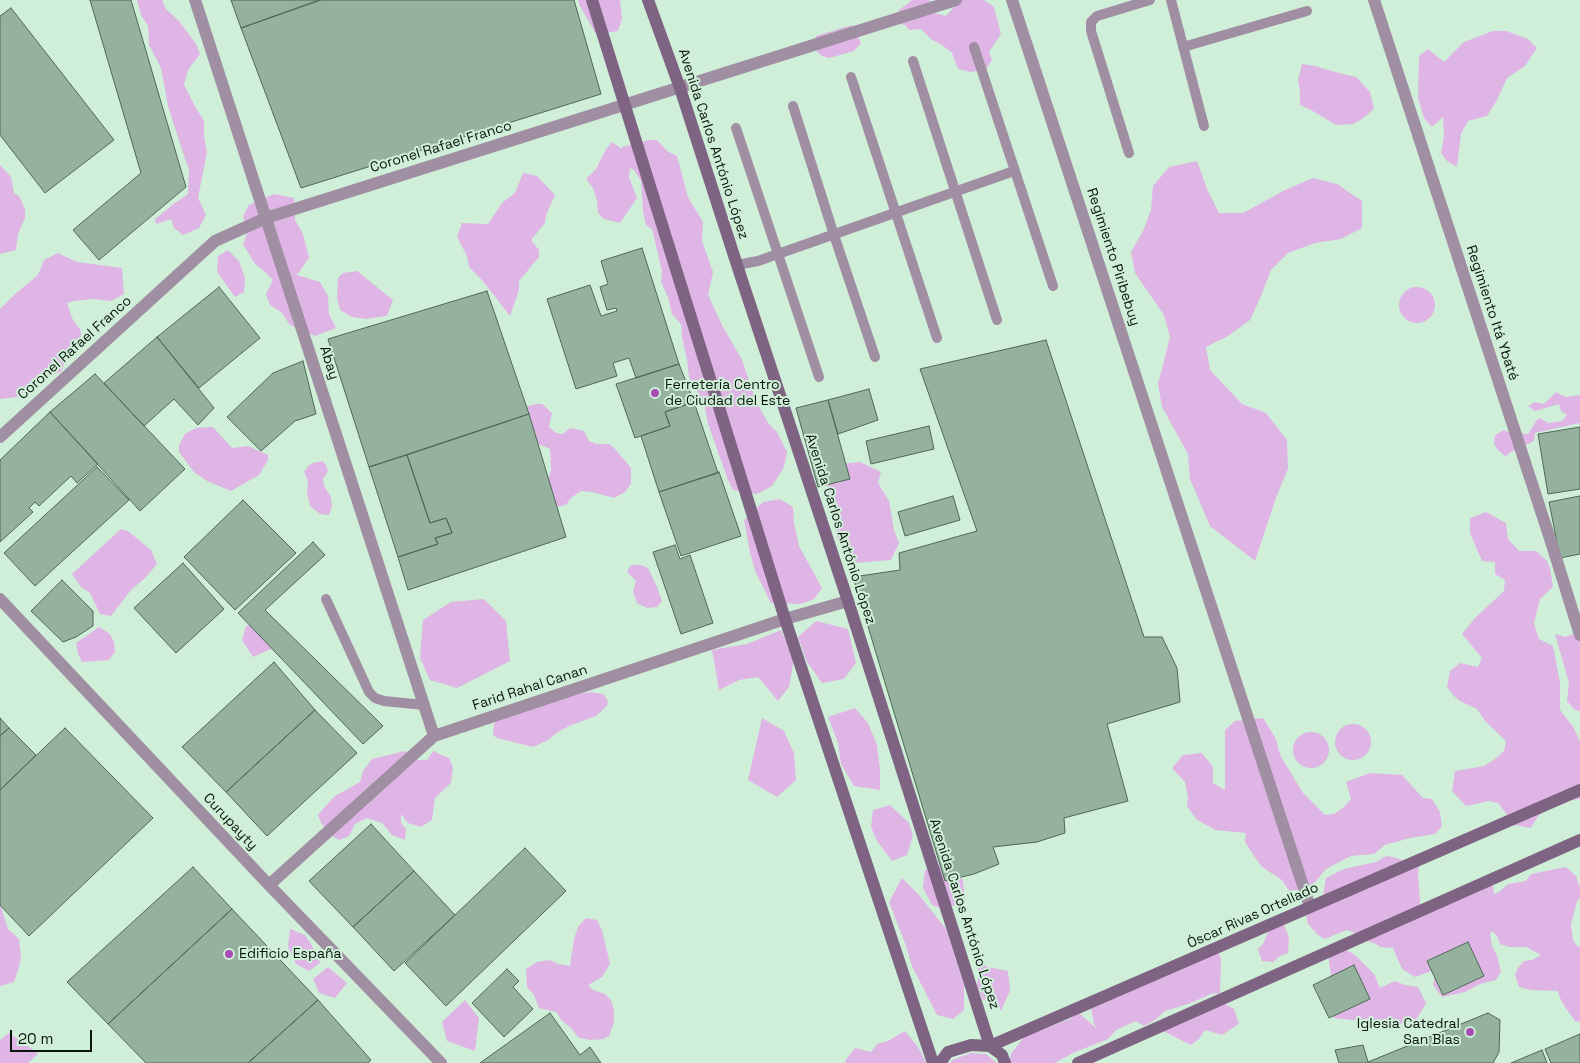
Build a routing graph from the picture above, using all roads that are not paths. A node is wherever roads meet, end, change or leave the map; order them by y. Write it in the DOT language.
graph roads {
  1 [pos="195,0"];
  2 [pos="592,0"];
  3 [pos="648,0"];
  4 [pos="956,0"];
  5 [pos="1012,0"];
  6 [pos="1150,0"];
  7 [pos="1171,0"];
  8 [pos="1374,0"];
  9 [pos="1307,11"];
  10 [pos="974,47"];
  11 [pos="1183,47"];
  12 [pos="913,61"];
  13 [pos="851,77"];
  14 [pos="680,88"];
  15 [pos="626,104"];
  16 [pos="793,106"];
  17 [pos="1204,126"];
  18 [pos="736,128"];
  19 [pos="1130,154"];
  20 [pos="1014,171"];
  21 [pos="954,192"];
  22 [pos="896,213"];
  23 [pos="266,218"];
  24 [pos="834,235"];
  25 [pos="778,254"];
  26 [pos="737,266"];
  27 [pos="1053,286"];
  28 [pos="997,320"];
  29 [pos="937,338"];
  30 [pos="875,357"];
  31 [pos="818,377"];
  32 [pos="0,437"];
  33 [pos="0,599"];
  34 [pos="326,599"];
  35 [pos="848,601"];
  36 [pos="785,619"];
  37 [pos="1580,636"];
  38 [pos="424,706"];
  39 [pos="434,736"];
  40 [pos="1580,790"];
  41 [pos="1580,840"];
  42 [pos="269,885"];
  43 [pos="1310,907"];
  44 [pos="990,1046"];
  45 [pos="441,1063"];
  46 [pos="933,1063"];
  47 [pos="940,1063"];
  48 [pos="1005,1063"];
  49 [pos="1078,1063"];
  1 -- 23 [label="street, Abay"];
  2 -- 15 [label="main road"];
  3 -- 14 [label="main road, Avenida Carlos António López"];
  4 -- 14 [label="street, Coronel Rafael Franco"];
  5 -- 43 [label="street, Regimiento Piribebuy"];
  6 -- 19 [label="lane"];
  7 -- 11 [label="lane"];
  8 -- 37 [label="street, Regimiento Itá Ybaté"];
  9 -- 11 [label="lane"];
  10 -- 20 [label="lane"];
  11 -- 17 [label="lane"];
  12 -- 21 [label="lane"];
  13 -- 22 [label="lane"];
  14 -- 15 [label="street, Coronel Rafael Franco"];
  14 -- 26 [label="main road, Avenida Carlos António López"];
  15 -- 23 [label="street, Coronel Rafael Franco"];
  15 -- 36 [label="main road"];
  16 -- 24 [label="lane"];
  18 -- 25 [label="lane"];
  20 -- 21 [label="lane"];
  20 -- 27 [label="lane"];
  21 -- 22 [label="lane"];
  21 -- 28 [label="lane"];
  22 -- 24 [label="lane"];
  22 -- 29 [label="lane"];
  23 -- 32 [label="street, Coronel Rafael Franco"];
  23 -- 38 [label="street, Abay"];
  24 -- 25 [label="lane"];
  24 -- 30 [label="lane"];
  25 -- 26 [label="lane"];
  25 -- 31 [label="lane"];
  26 -- 35 [label="main road, Avenida Carlos António López"];
  33 -- 42 [label="street, Curupayty"];
  34 -- 38 [label="lane"];
  35 -- 36 [label="street, Farid Rahal Canan"];
  35 -- 44 [label="main road, Avenida Carlos António López"];
  36 -- 39 [label="street, Farid Rahal Canan"];
  36 -- 46 [label="main road"];
  38 -- 39 [label="street, Abay"];
  39 -- 42 [label="street, Farid Rahal Canan"];
  40 -- 43 [label="main road, Óscar Rivas Ortellado"];
  41 -- 49 [label="main road"];
  42 -- 45 [label="street, Curupayty"];
  43 -- 44 [label="main road, Óscar Rivas Ortellado"];
  44 -- 47 [label="main road, Óscar Rivas Ortellado"];
  44 -- 48 [label="main road, Avenida Carlos António López"];
}
